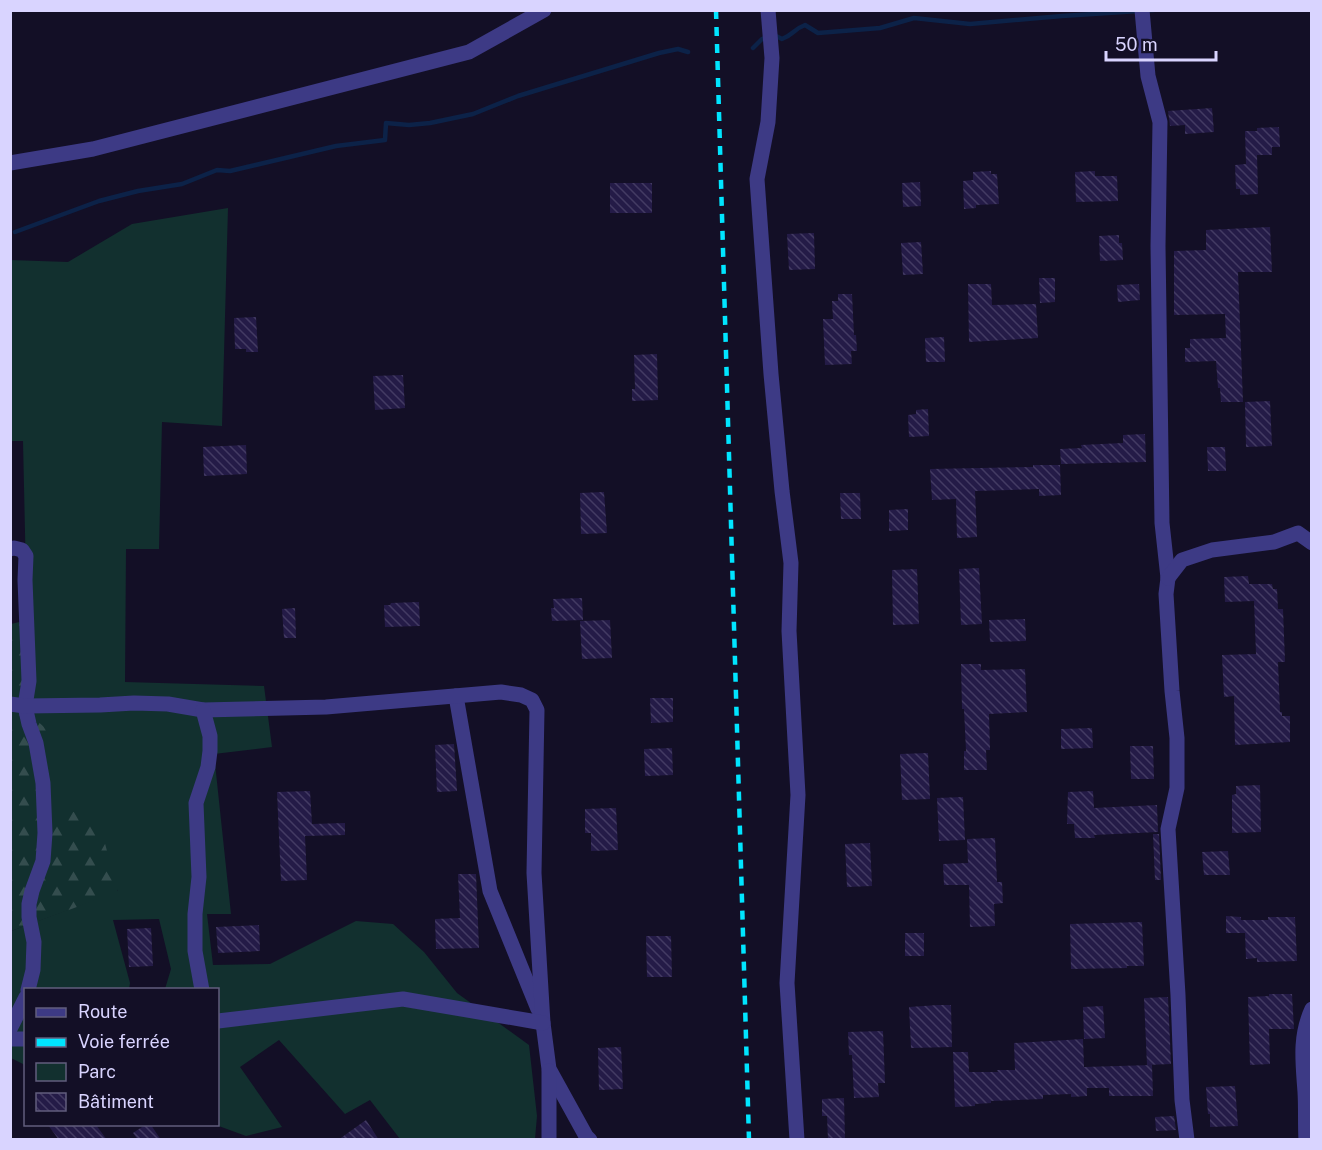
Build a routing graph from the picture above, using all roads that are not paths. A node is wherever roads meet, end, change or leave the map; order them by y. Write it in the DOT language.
graph roads {
  1 [pos="544,10"];
  2 [pos="768,10"];
  3 [pos="1143,16"];
  4 [pos="10,163"];
  5 [pos="1311,543"];
  6 [pos="10,549"];
  7 [pos="1168,578"];
  8 [pos="456,696"];
  9 [pos="18,705"];
  10 [pos="203,710"];
  11 [pos="28,988"];
  12 [pos="202,988"];
  13 [pos="24,1001"];
  14 [pos="1311,1009"];
  15 [pos="219,1021"];
  16 [pos="543,1023"];
  17 [pos="10,1029"];
  18 [pos="549,1069"];
  19 [pos="549,1140"];
  20 [pos="590,1140"];
  21 [pos="797,1140"];
  22 [pos="1187,1140"];
  23 [pos="1306,1140"];
  1 -- 4 [label="street"];
  2 -- 21 [label="street"];
  3 -- 7 [label="street"];
  5 -- 7 [label="street"];
  6 -- 9 [label="street"];
  7 -- 22 [label="street"];
  8 -- 10 [label="street"];
  8 -- 16 [label="street"];
  8 -- 16 [label="street"];
  9 -- 10 [label="street"];
  9 -- 11 [label="street"];
  10 -- 12 [label="street"];
  13 -- 17 [label="street"];
  14 -- 23 [label="street"];
  15 -- 16 [label="street"];
  16 -- 18 [label="street"];
  18 -- 19 [label="street"];
  18 -- 20 [label="street"];
}
